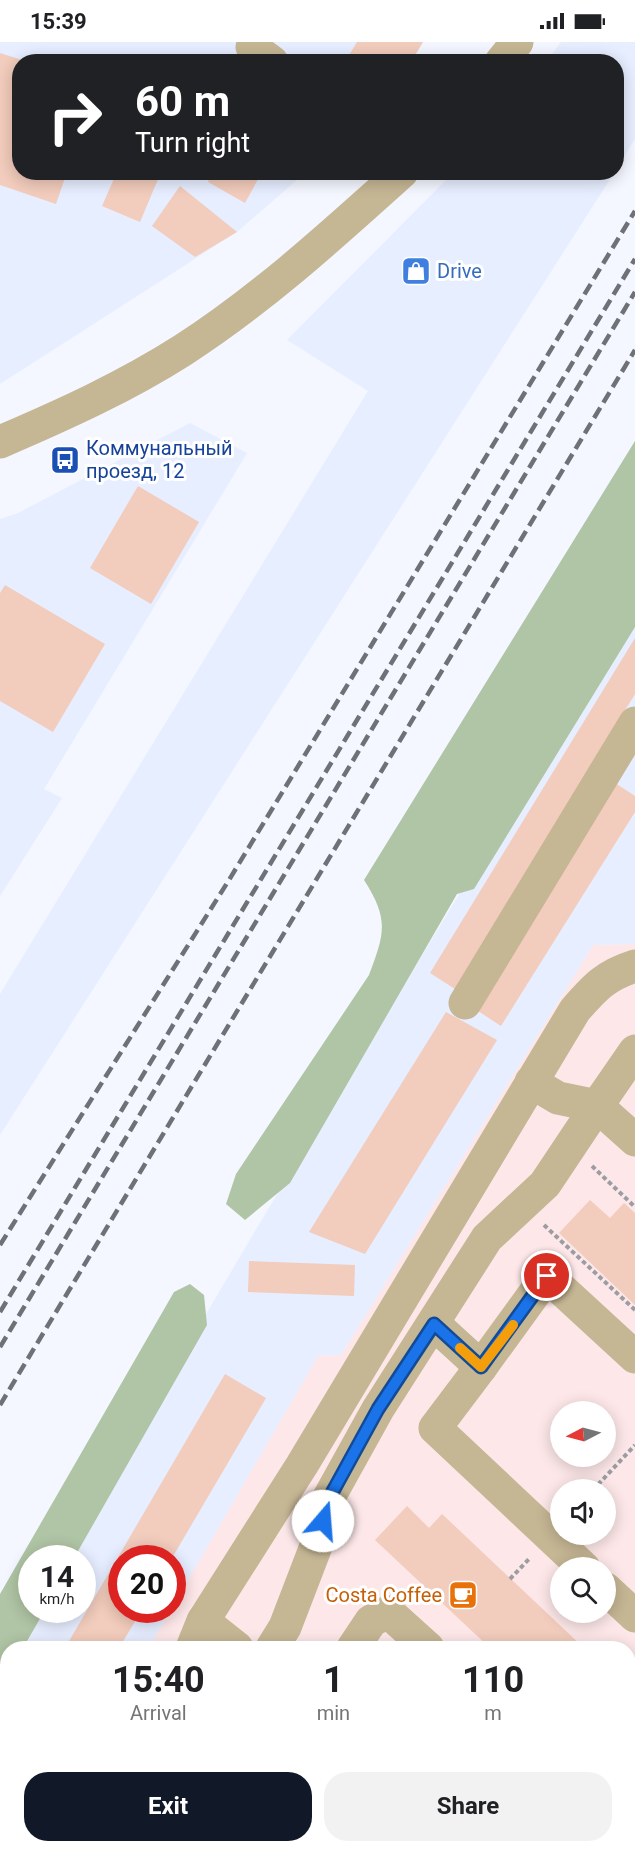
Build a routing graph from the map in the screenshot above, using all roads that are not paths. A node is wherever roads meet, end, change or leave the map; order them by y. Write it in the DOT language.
graph roads {
  1 [pos="517,42"];
  2 [pos="507,54"];
  3 [pos="393,180"];
  4 [pos="0,442"];
  5 [pos="635,723"];
  6 [pos="635,966"];
  7 [pos="465,1003"];
  8 [pos="635,1051"];
  9 [pos="531,1083"];
  10 [pos="597,1106"];
  11 [pos="635,1140"];
  12 [pos="434,1324"];
  13 [pos="635,1357"];
  14 [pos="481,1367"];
  15 [pos="572,1557"];
  16 [pos="616,1598"];
  17 [pos="635,1616"];
  18 [pos="198,1635"];
  19 [pos="216,1641"];
  20 [pos="276,1641"];
  21 [pos="358,1641"];
  22 [pos="420,1641"];
  1 -- 2 [label="street"];
  3 -- 4 [label="street"];
  5 -- 7 [label="street"];
  6 -- 9 [label="street"];
  8 -- 10 [label="street"];
  9 -- 10 [label="street"];
  9 -- 18 [label="street"];
  10 -- 11 [label="street"];
  10 -- 12 [label="street"];
  12 -- 14 [label="street"];
  12 -- 20 [label="street"];
  13 -- 14 [label="street"];
  14 -- 15 [label="street"];
  16 -- 17 [label="street"];
  18 -- 19 [label="street"];
  21 -- 22 [label="street"];
}
